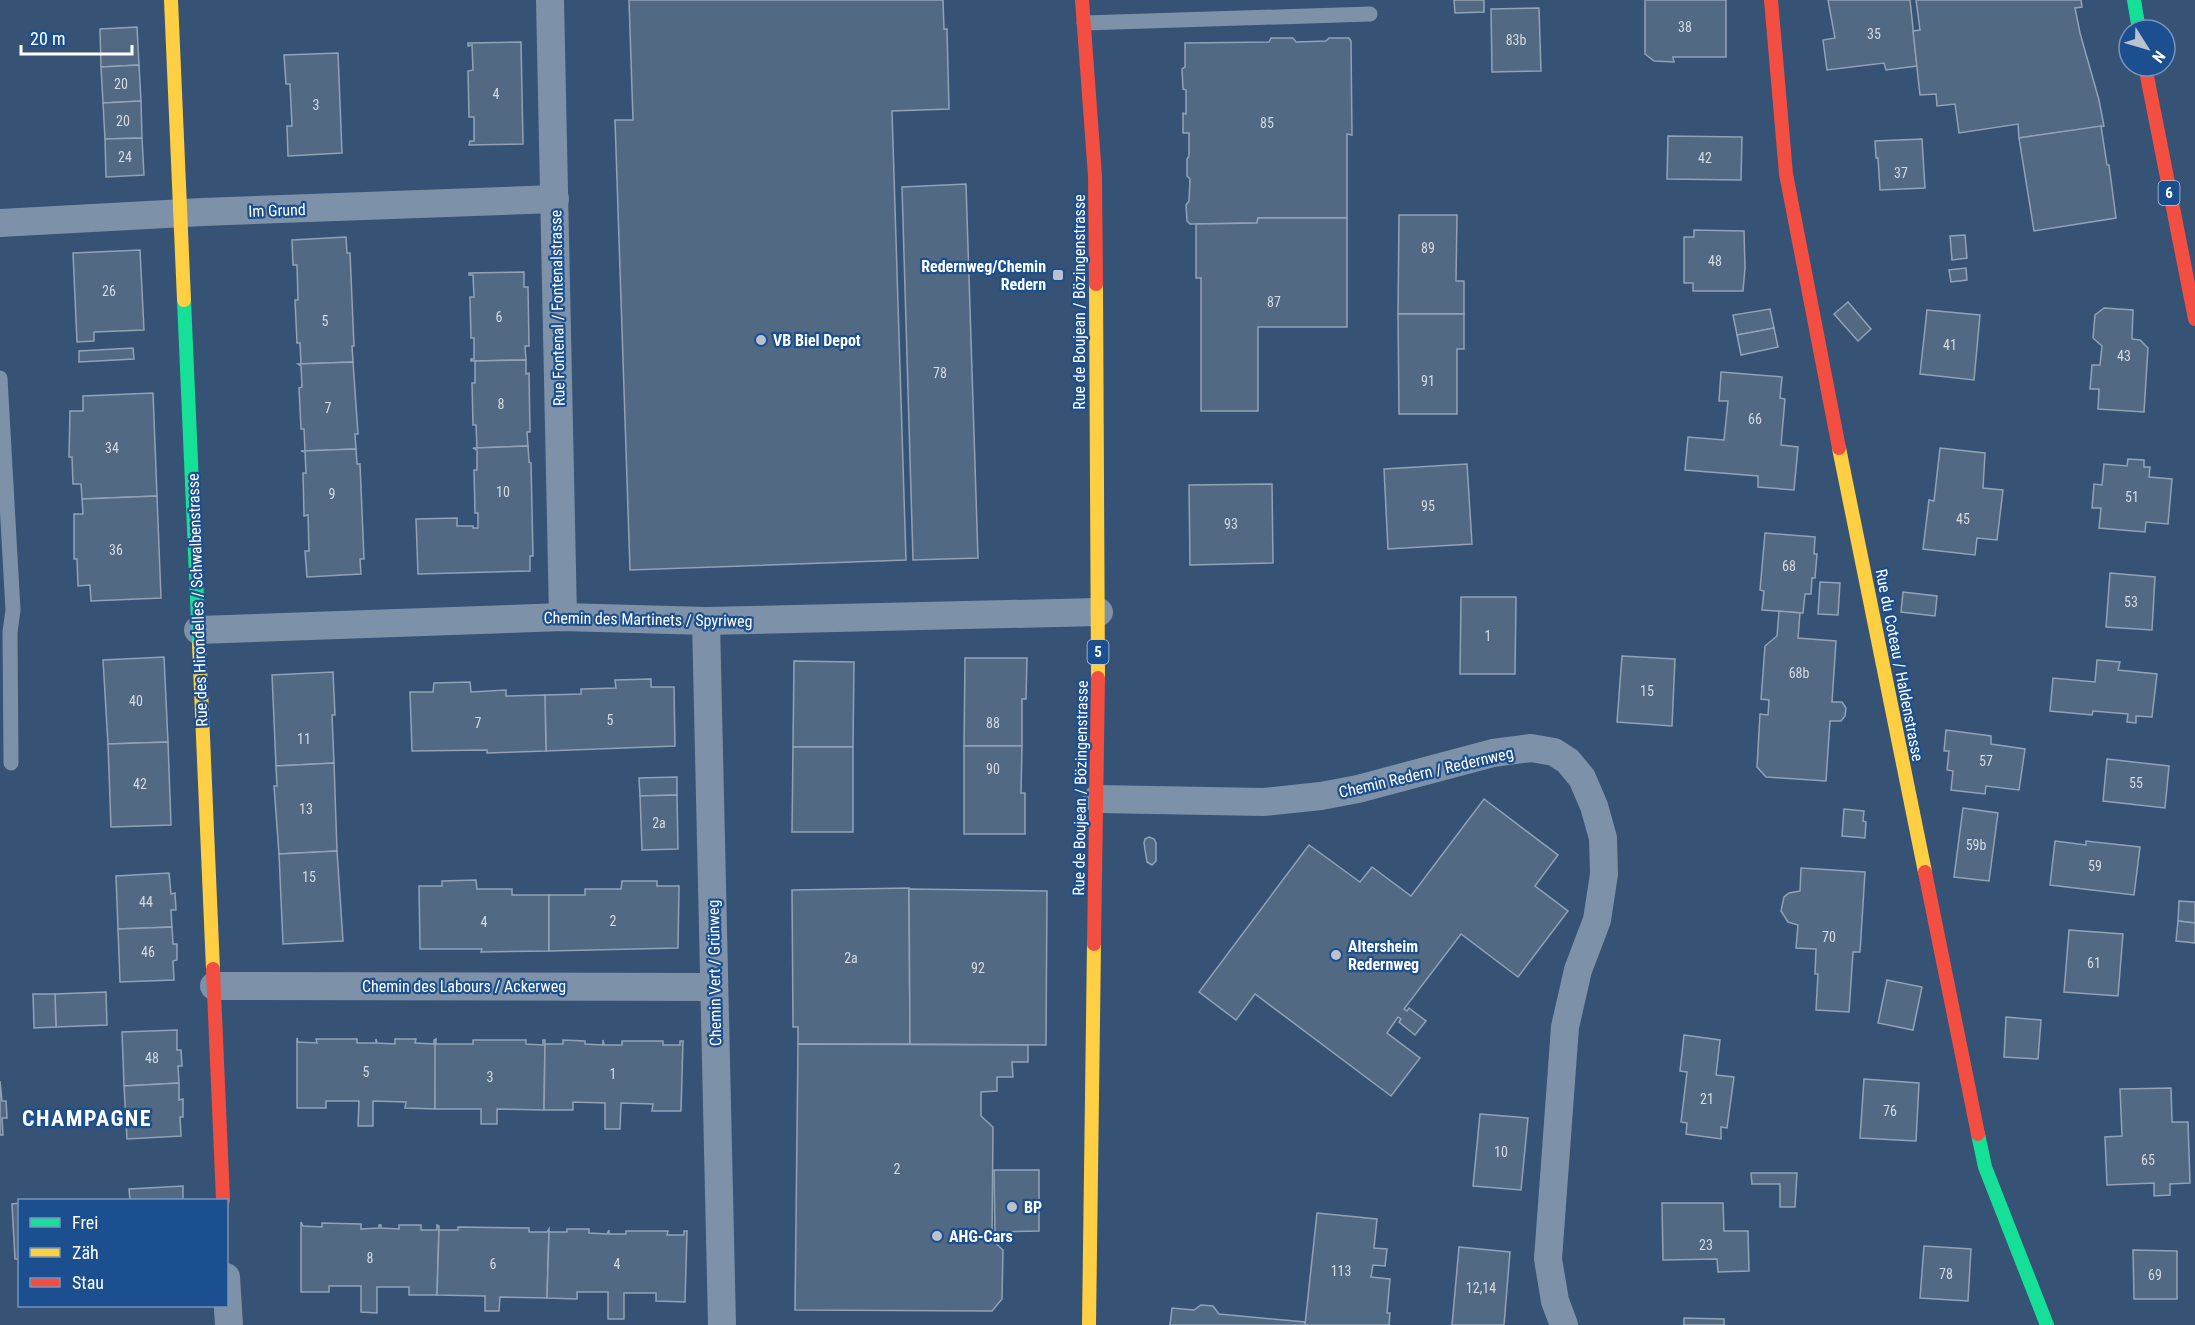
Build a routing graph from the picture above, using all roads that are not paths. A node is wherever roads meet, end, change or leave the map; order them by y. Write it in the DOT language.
graph roads {
  1 [pos="171,0"];
  2 [pos="550,0"];
  3 [pos="1082,0"];
  4 [pos="1771,0"];
  5 [pos="2134,0"];
  6 [pos="1370,14"];
  7 [pos="2137,18"];
  8 [pos="1084,23"];
  9 [pos="2147,78"];
  10 [pos="555,199"];
  11 [pos="180,214"];
  12 [pos="0,223"];
  13 [pos="2195,319"];
  14 [pos="0,378"];
  15 [pos="1099,612"];
  16 [pos="563,617"];
  17 [pos="706,621"];
  18 [pos="198,630"];
  19 [pos="11,763"];
  20 [pos="1097,799"];
  21 [pos="214,986"];
  22 [pos="714,987"];
  23 [pos="223,1199"];
  24 [pos="228,1307"];
  25 [pos="229,1325"];
  26 [pos="722,1325"];
  27 [pos="1089,1325"];
  28 [pos="1564,1325"];
  29 [pos="2047,1325"];
  1 -- 11 [label="street, Rue des Hirondelles / Schwalbenstrasse"];
  2 -- 10 [label="street, Rue Fontenal / Fontenalstrasse"];
  3 -- 8 [label="street, Rue de Boujean / Bözingenstrasse / 5"];
  4 -- 29 [label="street, Rue du Coteau / Haldenstrasse"];
  5 -- 7 [label="street"];
  6 -- 8 [label="lane"];
  8 -- 15 [label="street, Rue de Boujean / Bözingenstrasse / 5"];
  9 -- 13 [label="street, 6"];
  10 -- 11 [label="street, Im Grund"];
  10 -- 16 [label="street, Rue Fontenal / Fontenalstrasse"];
  11 -- 12 [label="street, Im Grund"];
  11 -- 18 [label="street, Rue des Hirondelles / Schwalbenstrasse"];
  14 -- 19 [label="lane"];
  15 -- 17 [label="street, Chemin des Martinets / Spyriweg"];
  15 -- 20 [label="street, Rue de Boujean / Bözingenstrasse / 5"];
  16 -- 17 [label="street, Chemin des Martinets / Spyriweg"];
  16 -- 18 [label="street, Chemin des Martinets / Spyriweg"];
  17 -- 22 [label="street, Chemin Vert / Grünweg"];
  18 -- 21 [label="street, Rue des Hirondelles / Schwalbenstrasse"];
  20 -- 27 [label="street, Rue de Boujean / Bözingenstrasse / 5"];
  20 -- 28 [label="street, Chemin Redern / Redernweg"];
  21 -- 22 [label="street, Chemin des Labours / Ackerweg"];
  21 -- 23 [label="street, Rue des Hirondelles / Schwalbenstrasse"];
  22 -- 26 [label="street, Chemin Vert / Grünweg"];
  24 -- 25 [label="street"];
}
